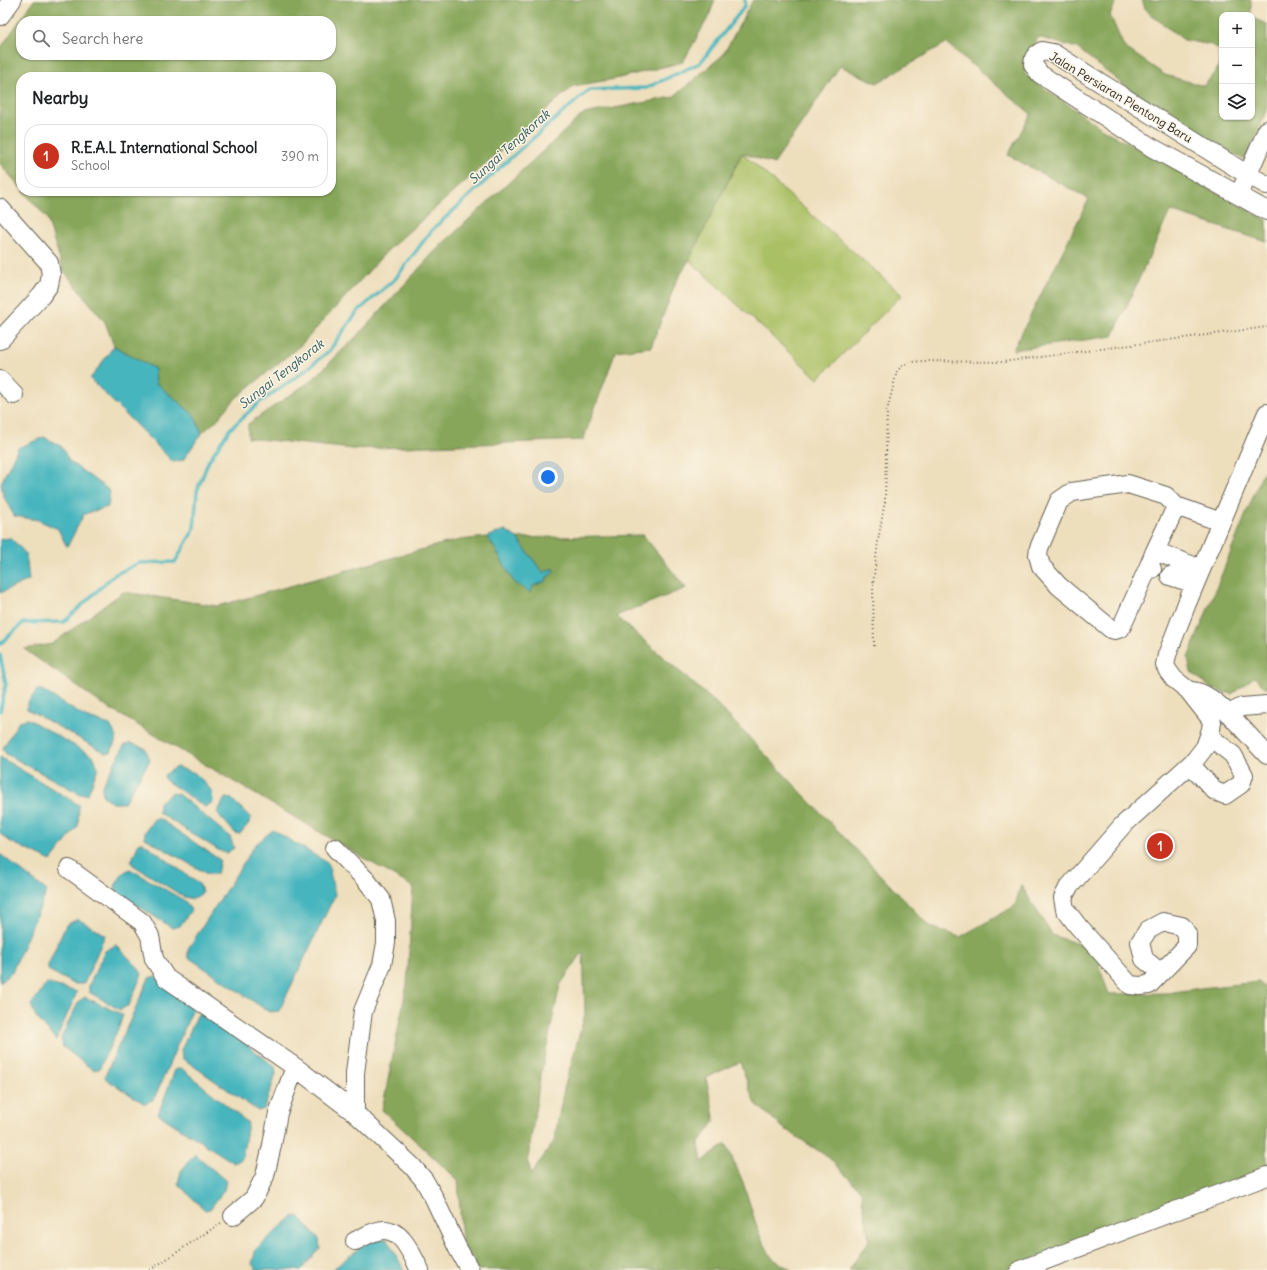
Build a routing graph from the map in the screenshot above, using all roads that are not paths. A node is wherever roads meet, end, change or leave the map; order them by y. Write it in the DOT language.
graph roads {
  1 [pos="12,0"];
  2 [pos="0,16"];
  3 [pos="1267,130"];
  4 [pos="1248,175"];
  5 [pos="1267,185"];
  6 [pos="1240,195"];
  7 [pos="0,208"];
  8 [pos="1267,211"];
  9 [pos="0,340"];
  10 [pos="0,380"];
  11 [pos="14,395"];
  12 [pos="1267,414"];
  13 [pos="1176,506"];
  14 [pos="1221,522"];
  15 [pos="1155,551"];
  16 [pos="1170,576"];
  17 [pos="1198,577"];
  18 [pos="1267,705"];
  19 [pos="1218,710"];
  20 [pos="1209,736"];
  21 [pos="1267,755"];
  22 [pos="1191,765"];
  23 [pos="335,848"];
  24 [pos="69,869"];
  25 [pos="1161,973"];
  26 [pos="295,1067"];
  27 [pos="355,1113"];
  28 [pos="1267,1176"];
  29 [pos="232,1216"];
  30 [pos="355,1241"];
  31 [pos="420,1270"];
  32 [pos="470,1270"];
  33 [pos="1020,1270"];
  1 -- 2 [label="street"];
  3 -- 4 [label="street"];
  4 -- 5 [label="street, Jalan Persiaran Plentong Baru"];
  4 -- 6 [label="street"];
  4 -- 6 [label="street, Jalan Persiaran Plentong Baru"];
  6 -- 8 [label="street, Jalan Persiaran Plentong Baru"];
  7 -- 9 [label="street"];
  10 -- 11 [label="street"];
  12 -- 14 [label="street"];
  13 -- 14 [label="street"];
  13 -- 15 [label="street"];
  13 -- 15 [label="street"];
  14 -- 17 [label="street"];
  15 -- 17 [label="street"];
  16 -- 17 [label="street"];
  17 -- 19 [label="street"];
  18 -- 19 [label="street"];
  19 -- 20 [label="street"];
  19 -- 21 [label="street"];
  20 -- 22 [label="street"];
  20 -- 22 [label="street"];
  22 -- 25 [label="street"];
  23 -- 27 [label="street"];
  24 -- 26 [label="street"];
  26 -- 27 [label="street"];
  26 -- 29 [label="street"];
  27 -- 32 [label="street"];
  28 -- 33 [label="street"];
  30 -- 31 [label="street"];
}
